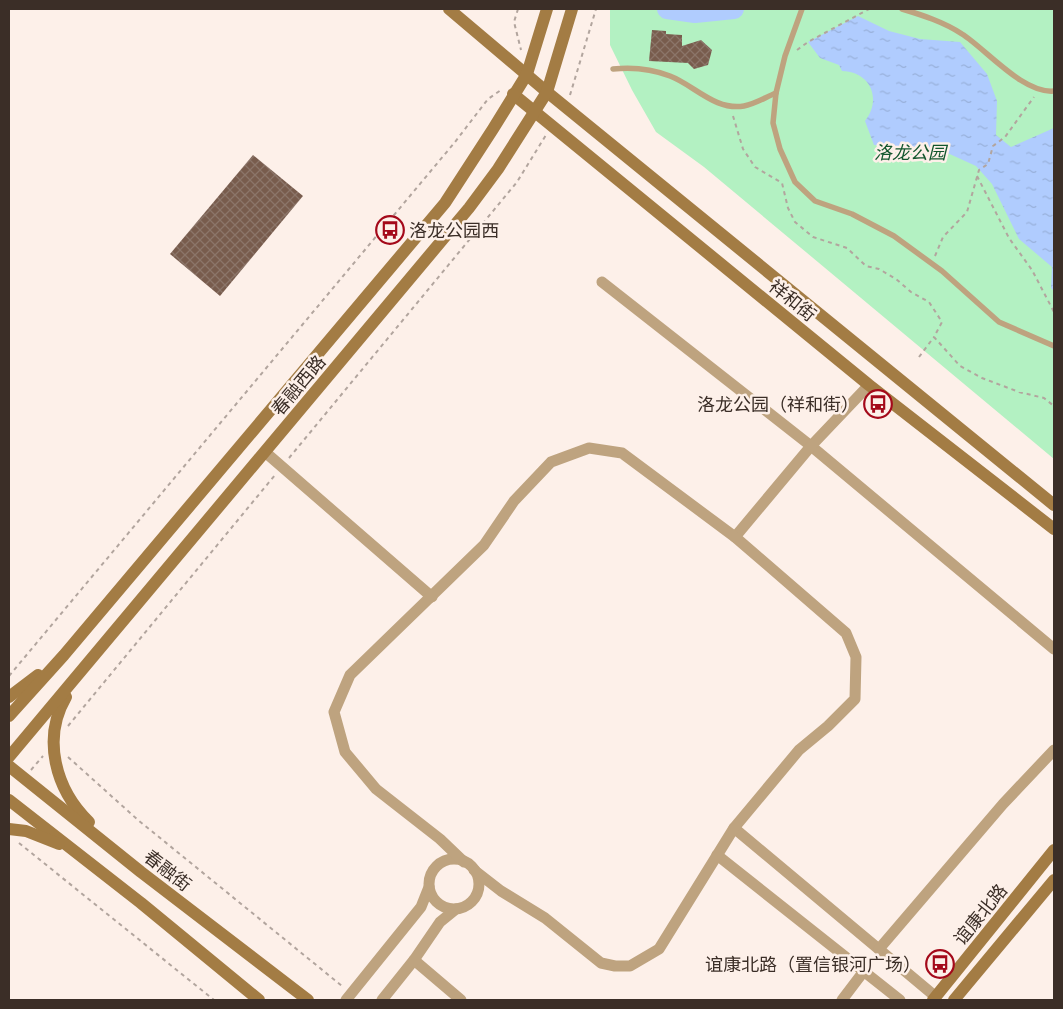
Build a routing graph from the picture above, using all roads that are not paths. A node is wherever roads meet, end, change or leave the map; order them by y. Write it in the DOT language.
graph roads {
  1 [pos="449,9"];
  2 [pos="547,9"];
  3 [pos="572,9"];
  4 [pos="802,9"];
  5 [pos="902,9"];
  6 [pos="613,69"];
  7 [pos="526,74"];
  8 [pos="1054,91"];
  9 [pos="508,92"];
  10 [pos="548,92"];
  11 [pos="776,93"];
  12 [pos="534,112"];
  13 [pos="602,282"];
  14 [pos="1054,346"];
  15 [pos="869,385"];
  16 [pos="811,446"];
  17 [pos="265,452"];
  18 [pos="1054,505"];
  19 [pos="1054,529"];
  20 [pos="735,536"];
  21 [pos="432,597"];
  22 [pos="1054,649"];
  23 [pos="64,655"];
  24 [pos="81,671"];
  25 [pos="9,697"];
  26 [pos="9,716"];
  27 [pos="1054,750"];
  28 [pos="9,757"];
  29 [pos="9,766"];
  30 [pos="9,800"];
  31 [pos="734,828"];
  32 [pos="12,834"];
  33 [pos="440,839"];
  34 [pos="70,848"];
  35 [pos="1054,850"];
  36 [pos="717,855"];
  37 [pos="464,862"];
  38 [pos="439,864"];
  39 [pos="474,870"];
  40 [pos="141,872"];
  41 [pos="1054,880"];
  42 [pos="429,887"];
  43 [pos="501,891"];
  44 [pos="477,895"];
  45 [pos="456,909"];
  46 [pos="879,948"];
  47 [pos="414,960"];
  48 [pos="864,971"];
  49 [pos="349,997"];
  50 [pos="934,998"];
  51 [pos="259,1000"];
  52 [pos="308,1000"];
  53 [pos="382,1000"];
  54 [pos="462,1000"];
  55 [pos="842,1000"];
  56 [pos="900,1000"];
  57 [pos="954,1000"];
  1 -- 7 [label="main road, 祥和街"];
  2 -- 7 [label="main road, 春融西路"];
  3 -- 10 [label="main road, 春融西路"];
  4 -- 11 [label="lane"];
  5 -- 8 [label="lane"];
  6 -- 11 [label="lane"];
  7 -- 9 [label="main road, 春融西路"];
  7 -- 10 [label="main road, 祥和街"];
  9 -- 12 [label="main road, 祥和街"];
  9 -- 23 [label="main road, 春融西路"];
  10 -- 12 [label="main road, 春融西路"];
  10 -- 18 [label="main road, 祥和街"];
  11 -- 14 [label="lane"];
  12 -- 15 [label="main road, 祥和街"];
  12 -- 17 [label="main road, 春融西路"];
  13 -- 16 [label="street"];
  15 -- 16 [label="street"];
  15 -- 19 [label="main road, 祥和街"];
  16 -- 20 [label="street"];
  16 -- 22 [label="street"];
  17 -- 21 [label="street"];
  17 -- 24 [label="main road, 春融西路"];
  20 -- 21 [label="street"];
  20 -- 31 [label="street"];
  21 -- 33 [label="street"];
  23 -- 25 [label="main road"];
  23 -- 26 [label="main road, 春融西路"];
  24 -- 28 [label="main road, 春融西路"];
  24 -- 40 [label="main road"];
  27 -- 46 [label="street"];
  29 -- 40 [label="main road, 春融街"];
  30 -- 34 [label="main road"];
  31 -- 36 [label="street"];
  31 -- 46 [label="street"];
  32 -- 34 [label="main road"];
  33 -- 37 [label="street"];
  33 -- 38 [label="street"];
  34 -- 51 [label="main road"];
  35 -- 50 [label="main road, 谊康北路"];
  36 -- 43 [label="street"];
  36 -- 48 [label="street"];
  37 -- 38 [label="street"];
  37 -- 39 [label="street"];
  38 -- 42 [label="street"];
  39 -- 43 [label="street"];
  39 -- 44 [label="street"];
  40 -- 52 [label="main road, 春融街"];
  41 -- 57 [label="main road, 谊康北路"];
  42 -- 45 [label="street"];
  42 -- 49 [label="street"];
  43 -- 44 [label="street"];
  44 -- 45 [label="street"];
  45 -- 47 [label="street"];
  46 -- 50 [label="street"];
  47 -- 53 [label="street"];
  47 -- 54 [label="street"];
  48 -- 55 [label="street"];
  48 -- 56 [label="street"];
}
